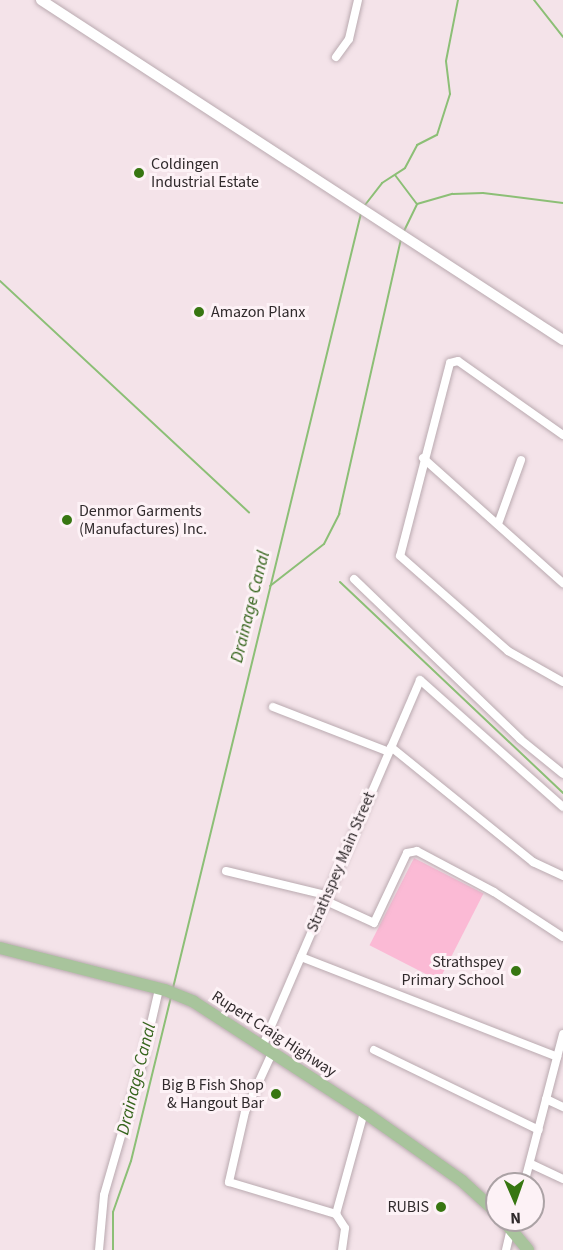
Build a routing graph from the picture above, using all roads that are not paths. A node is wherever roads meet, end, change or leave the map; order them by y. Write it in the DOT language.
graph roads {
  1 [pos="41,0"];
  2 [pos="358,0"];
  3 [pos="336,57"];
  4 [pos="563,340"];
  5 [pos="563,435"];
  6 [pos="423,458"];
  7 [pos="521,460"];
  8 [pos="498,524"];
  9 [pos="354,579"];
  10 [pos="563,583"];
  11 [pos="563,682"];
  12 [pos="273,707"];
  13 [pos="390,749"];
  14 [pos="563,774"];
  15 [pos="563,807"];
  16 [pos="226,871"];
  17 [pos="563,876"];
  18 [pos="325,898"];
  19 [pos="563,937"];
  20 [pos="0,948"];
  21 [pos="301,957"];
  22 [pos="162,990"];
  23 [pos="563,1034"];
  24 [pos="268,1048"];
  25 [pos="374,1050"];
  26 [pos="557,1056"];
  27 [pos="546,1099"];
  28 [pos="563,1107"];
  29 [pos="364,1112"];
  30 [pos="539,1130"];
  31 [pos="531,1164"];
  32 [pos="529,1172"];
  33 [pos="563,1179"];
  34 [pos="485,1202"];
  35 [pos="336,1214"];
  36 [pos="508,1232"];
  37 [pos="515,1232"];
  38 [pos="99,1250"];
  39 [pos="342,1250"];
  40 [pos="506,1250"];
  41 [pos="528,1250"];
  1 -- 4 [label="main road"];
  2 -- 3 [label="street"];
  5 -- 6 [label="street"];
  6 -- 8 [label="street"];
  6 -- 11 [label="street"];
  7 -- 8 [label="street"];
  8 -- 10 [label="street"];
  9 -- 14 [label="street"];
  12 -- 13 [label="street"];
  13 -- 15 [label="street, Strathspey Main Street"];
  13 -- 17 [label="street"];
  13 -- 18 [label="street, Strathspey Main Street"];
  16 -- 18 [label="street"];
  18 -- 19 [label="street"];
  18 -- 21 [label="street, Strathspey Main Street"];
  20 -- 22 [label="main road, Rupert Craig Highway"];
  21 -- 24 [label="street, Strathspey Main Street"];
  21 -- 26 [label="street"];
  22 -- 24 [label="main road, Rupert Craig Highway"];
  22 -- 38 [label="street"];
  23 -- 26 [label="street"];
  24 -- 29 [label="main road, Rupert Craig Highway"];
  24 -- 35 [label="street, Strathspey Main Street"];
  25 -- 30 [label="street"];
  26 -- 27 [label="street"];
  27 -- 28 [label="street"];
  27 -- 30 [label="street"];
  29 -- 34 [label="main road, Rupert Craig Highway"];
  29 -- 35 [label="street"];
  30 -- 31 [label="street"];
  31 -- 32 [label="street"];
  31 -- 33 [label="street"];
  35 -- 39 [label="street"];
  36 -- 40 [label="street"];
  37 -- 41 [label="main road"];
}
